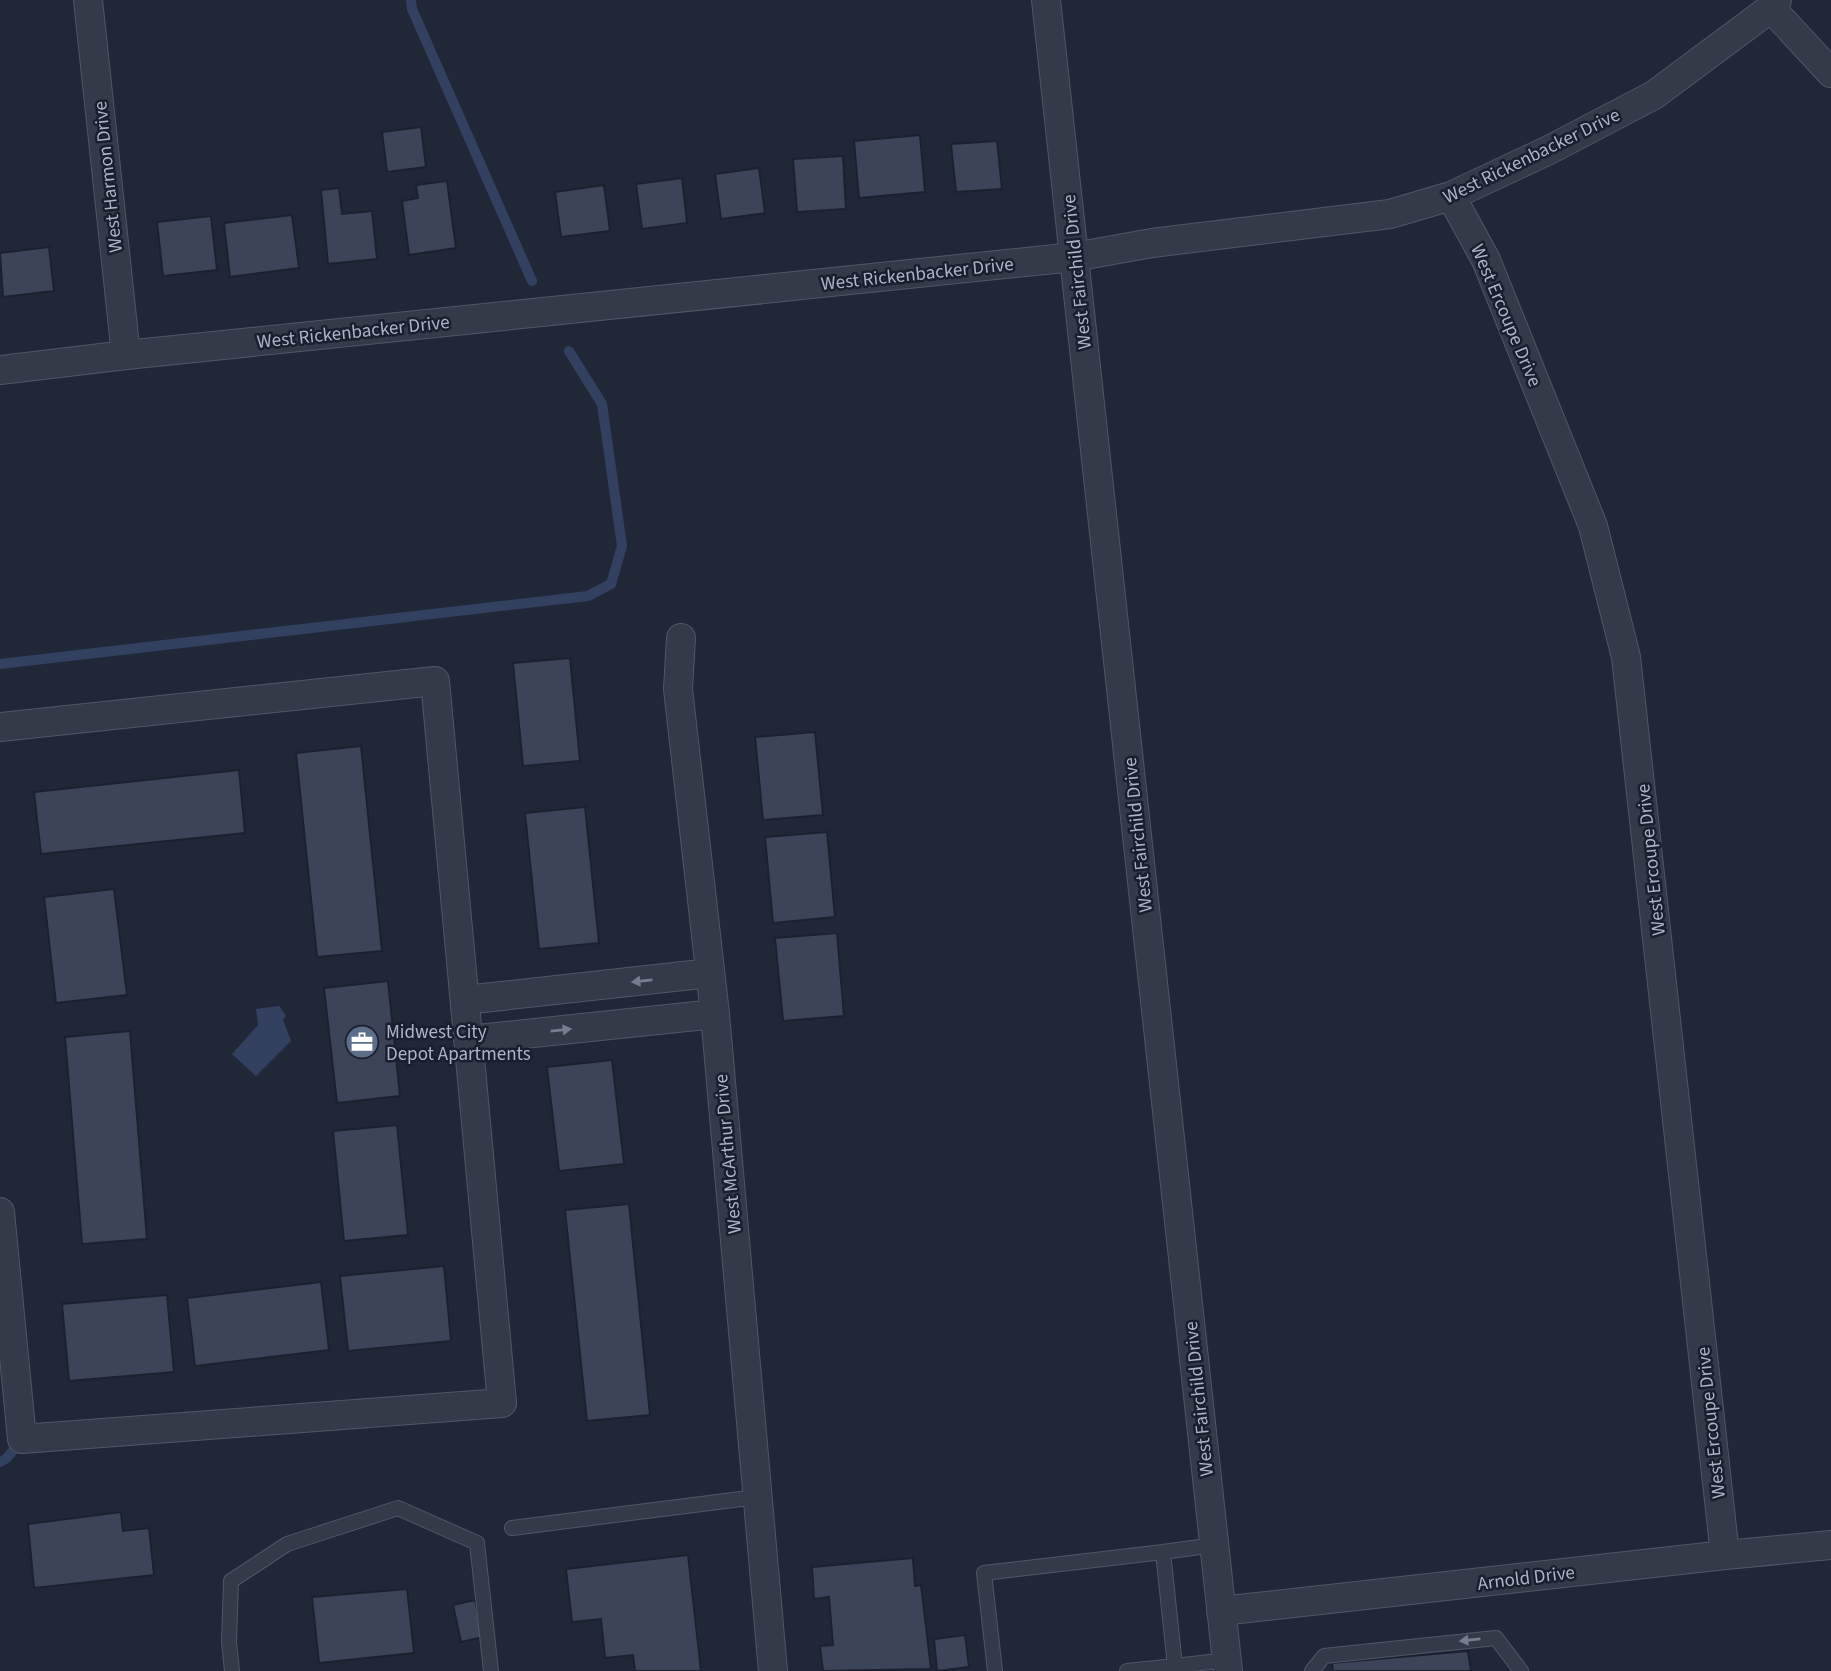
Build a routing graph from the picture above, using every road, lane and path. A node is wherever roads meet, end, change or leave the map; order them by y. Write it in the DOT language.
graph roads {
  1 [pos="88,0"];
  2 [pos="1046,0"];
  3 [pos="1774,4"];
  4 [pos="1831,73"];
  5 [pos="1451,196"];
  6 [pos="1074,257"];
  7 [pos="126,355"];
  8 [pos="0,370"];
  9 [pos="681,638"];
  10 [pos="0,727"];
  11 [pos="710,973"];
  12 [pos="465,1000"];
  13 [pos="715,1014"];
  14 [pos="468,1040"];
  15 [pos="0,1212"];
  16 [pos="757,1497"];
  17 [pos="512,1528"];
  18 [pos="1214,1545"];
  19 [pos="1831,1545"];
  20 [pos="1163,1552"];
  21 [pos="1725,1555"];
  22 [pos="1222,1611"];
  23 [pos="1227,1666"];
  24 [pos="1175,1668"];
  25 [pos="232,1671"];
  26 [pos="491,1671"];
  27 [pos="773,1671"];
  28 [pos="995,1671"];
  29 [pos="1127,1671"];
  30 [pos="1312,1671"];
  31 [pos="1521,1671"];
  1 -- 7 [label="street, West Harmon Drive"];
  2 -- 6 [label="street, West Fairchild Drive"];
  3 -- 4 [label="street"];
  3 -- 5 [label="street, West Rickenbacker Drive"];
  5 -- 6 [label="street, West Rickenbacker Drive"];
  5 -- 21 [label="street, West Ercoupe Drive"];
  6 -- 7 [label="street, West Rickenbacker Drive"];
  6 -- 18 [label="street, West Fairchild Drive"];
  7 -- 8 [label="street, West Rickenbacker Drive"];
  9 -- 11 [label="street, West McArthur Drive"];
  10 -- 12 [label="street"];
  11 -- 12 [label="street, one-way"];
  11 -- 13 [label="street, West McArthur Drive"];
  12 -- 14 [label="street"];
  14 -- 13 [label="street, one-way"];
  13 -- 16 [label="street, West McArthur Drive"];
  14 -- 15 [label="street"];
  16 -- 17 [label="lane"];
  16 -- 27 [label="street, West McArthur Drive"];
  18 -- 20 [label="lane"];
  18 -- 22 [label="street, West Fairchild Drive"];
  19 -- 21 [label="street, Arnold Drive"];
  20 -- 24 [label="lane"];
  20 -- 28 [label="lane"];
  21 -- 22 [label="street, Arnold Drive"];
  22 -- 23 [label="street, West Fairchild Drive"];
  23 -- 24 [label="lane"];
  24 -- 29 [label="lane"];
  25 -- 26 [label="lane"];
  31 -- 30 [label="lane, one-way"];
}
